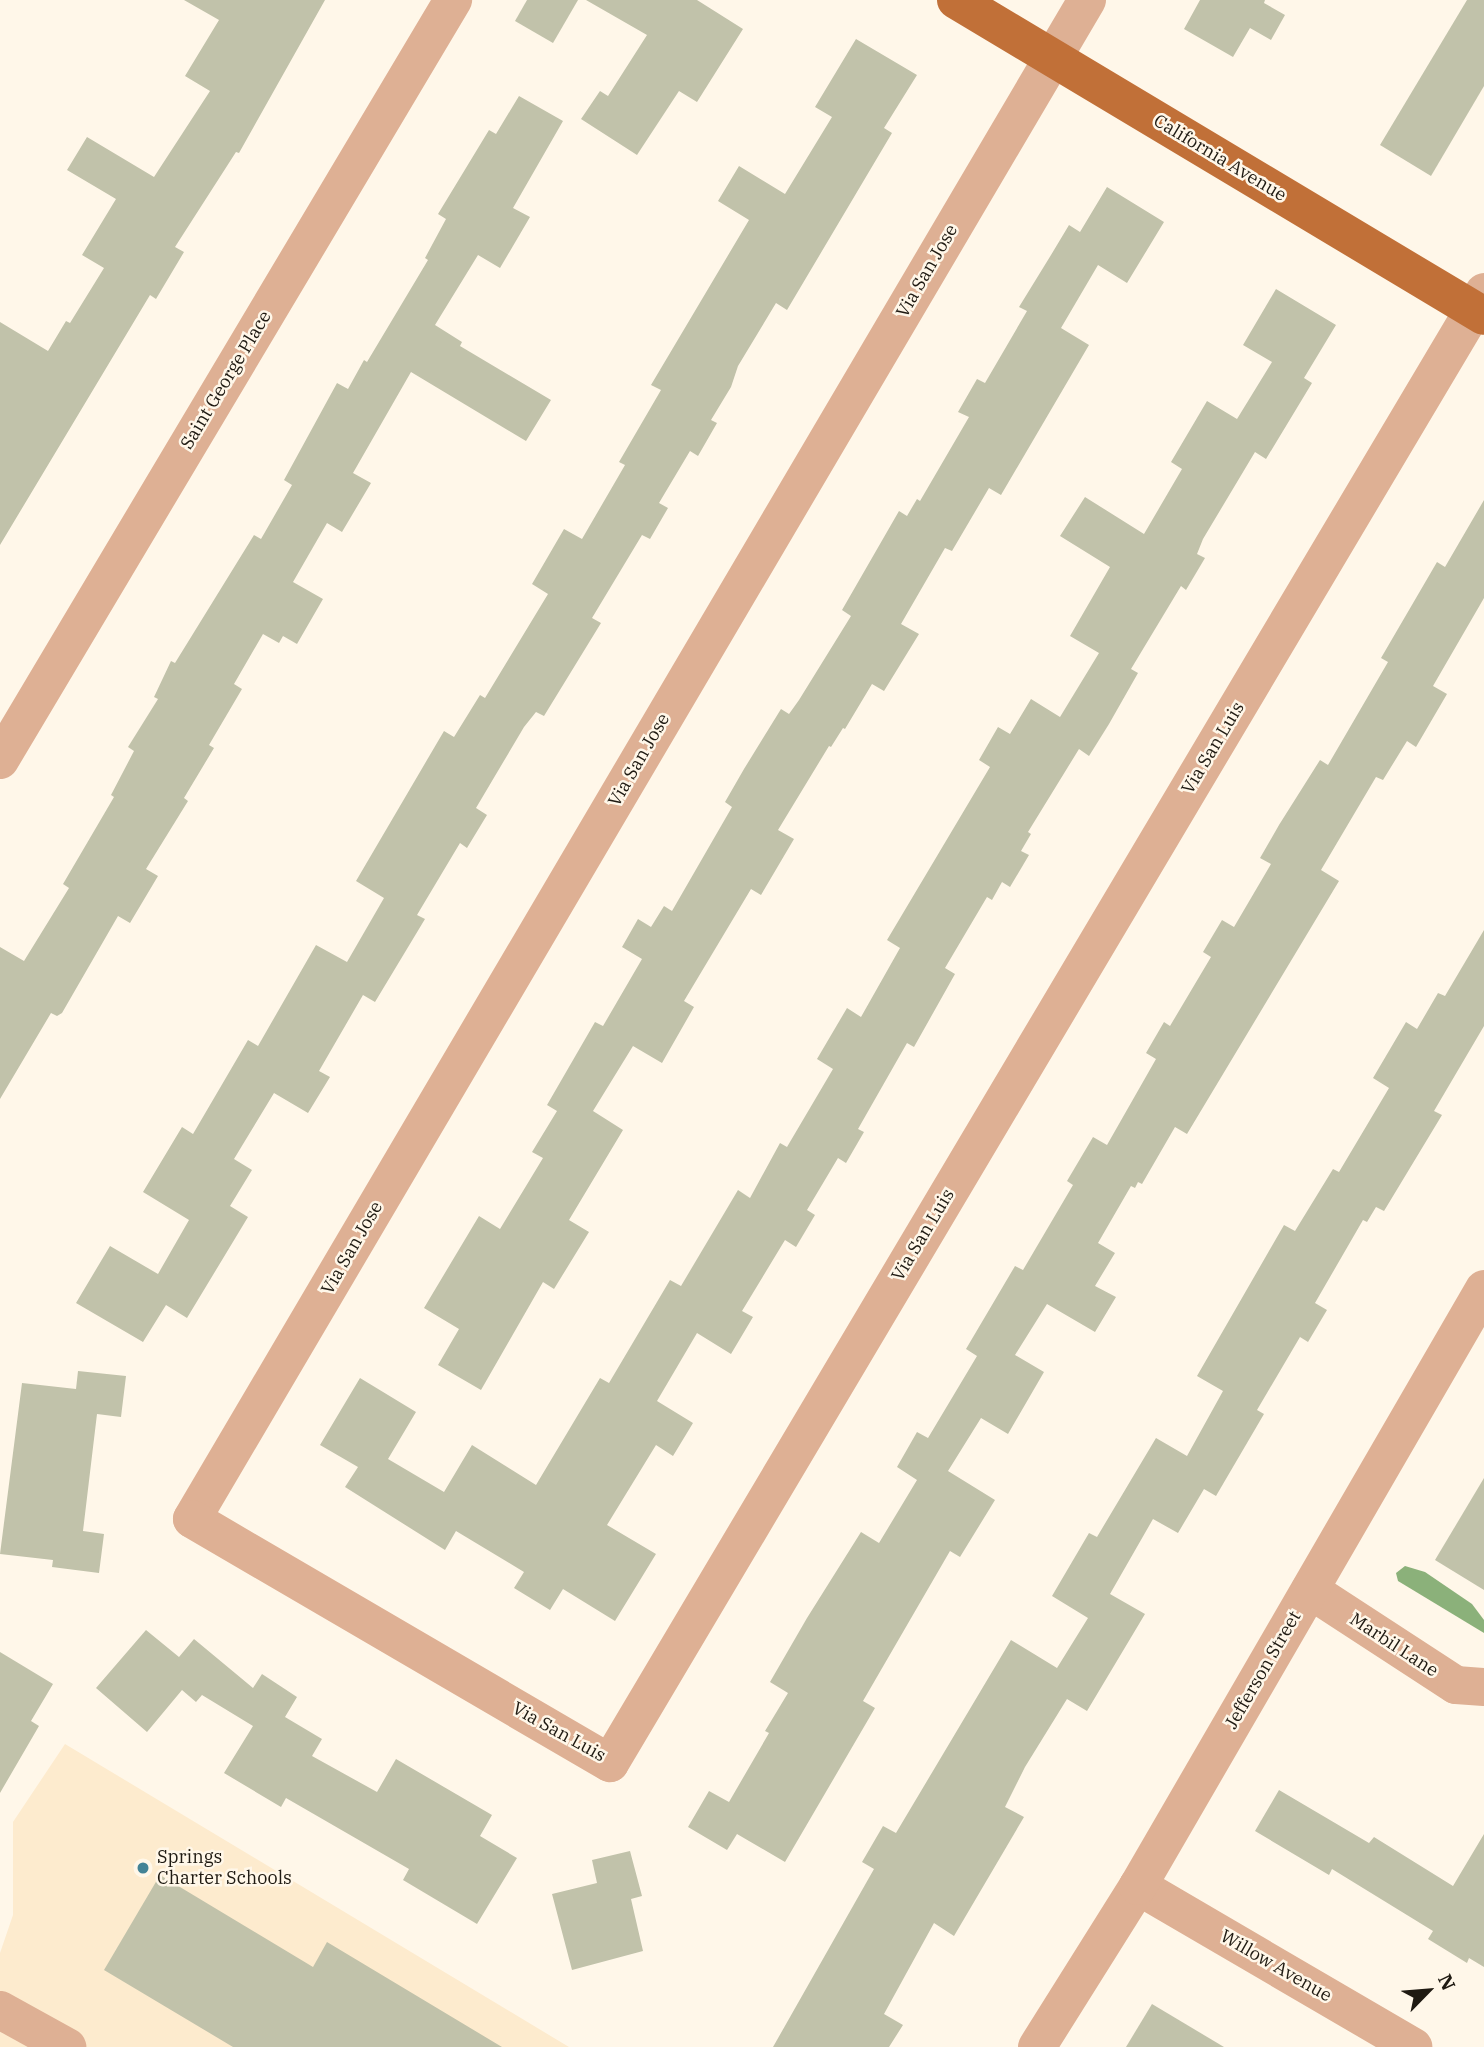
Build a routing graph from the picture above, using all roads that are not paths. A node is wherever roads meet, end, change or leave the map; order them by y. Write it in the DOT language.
graph roads {
  1 [pos="453,0"];
  2 [pos="956,0"];
  3 [pos="1087,0"];
  4 [pos="1052,58"];
  5 [pos="1480,306"];
  6 [pos="0,761"];
  7 [pos="1484,1289"];
  8 [pos="192,1519"];
  9 [pos="1310,1590"];
  10 [pos="1484,1688"];
  11 [pos="1138,1886"];
  12 [pos="7,2026"];
  13 [pos="67,2047"];
  14 [pos="1037,2047"];
  15 [pos="1413,2047"];
  1 -- 6 [label="street, Saint George Place"];
  2 -- 4 [label="main road, California Avenue"];
  3 -- 4 [label="street, Via San Jose"];
  4 -- 5 [label="main road, California Avenue"];
  4 -- 8 [label="street, Via San Jose"];
  5 -- 8 [label="street, Via San Luis"];
  7 -- 9 [label="street, Jefferson Street"];
  9 -- 10 [label="street, Marbil Lane"];
  9 -- 11 [label="street, Jefferson Street"];
  11 -- 14 [label="street, Jefferson Street"];
  11 -- 15 [label="street, Willow Avenue"];
  12 -- 13 [label="street"];
}
